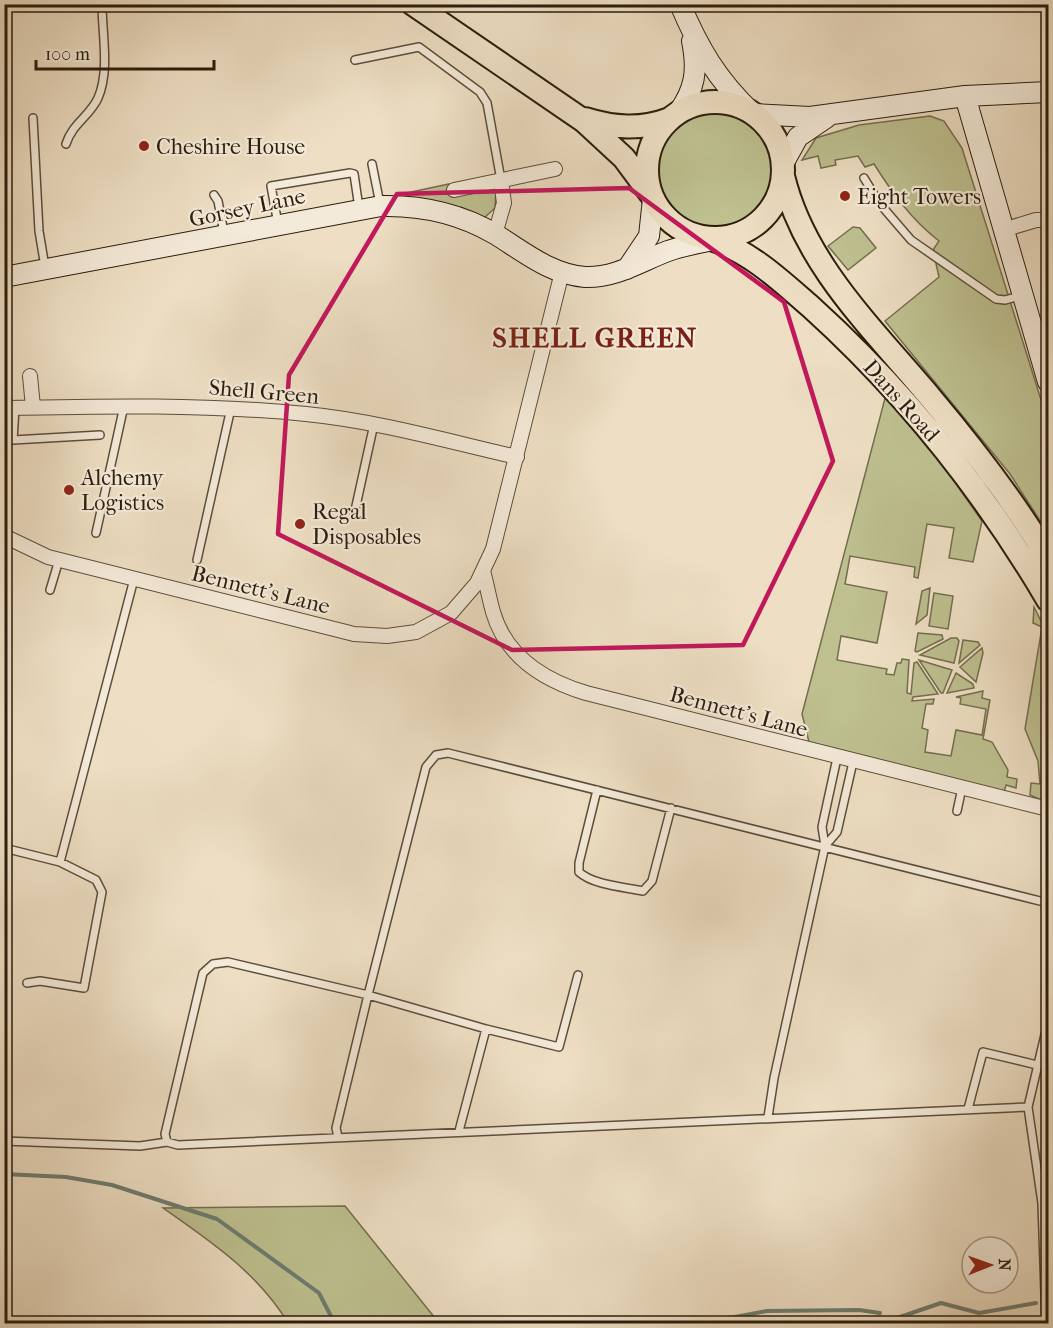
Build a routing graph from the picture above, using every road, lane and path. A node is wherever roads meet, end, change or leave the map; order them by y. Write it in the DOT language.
graph roads {
  1 [pos="102,4"];
  2 [pos="413,4"];
  3 [pos="680,4"];
  4 [pos="688,24"];
  5 [pos="355,60"];
  6 [pos="1048,92"];
  7 [pos="965,96"];
  8 [pos="572,114"];
  9 [pos="753,114"];
  10 [pos="837,114"];
  11 [pos="674,116"];
  12 [pos="33,118"];
  13 [pos="66,144"];
  14 [pos="372,164"];
  15 [pos="555,169"];
  16 [pos="783,171"];
  17 [pos="864,178"];
  18 [pos="501,180"];
  19 [pos="454,190"];
  20 [pos="214,195"];
  21 [pos="652,197"];
  22 [pos="381,206"];
  23 [pos="359,209"];
  24 [pos="1048,220"];
  25 [pos="278,224"];
  26 [pos="1003,230"];
  27 [pos="495,234"];
  28 [pos="225,236"];
  29 [pos="714,240"];
  30 [pos="627,269"];
  31 [pos="45,270"];
  32 [pos="562,272"];
  33 [pos="4,277"];
  34 [pos="1023,296"];
  35 [pos="30,376"];
  36 [pos="1048,382"];
  37 [pos="124,406"];
  38 [pos="33,407"];
  39 [pos="10,408"];
  40 [pos="231,408"];
  41 [pos="374,424"];
  42 [pos="100,435"];
  43 [pos="517,457"];
  44 [pos="354,515"];
  45 [pos="4,525"];
  46 [pos="96,532"];
  47 [pos="7,538"];
  48 [pos="1048,558"];
  49 [pos="59,560"];
  50 [pos="197,560"];
  51 [pos="483,571"];
  52 [pos="134,579"];
  53 [pos="50,590"];
  54 [pos="1048,600"];
  55 [pos="837,758"];
  56 [pos="853,762"];
  57 [pos="962,788"];
  58 [pos="597,790"];
  59 [pos="671,808"];
  60 [pos="1048,809"];
  61 [pos="957,811"];
  62 [pos="825,846"];
  63 [pos="4,848"];
  64 [pos="60,862"];
  65 [pos="1048,903"];
  66 [pos="578,975"];
  67 [pos="27,983"];
  68 [pos="368,995"];
  69 [pos="1048,1022"];
  70 [pos="486,1029"];
  71 [pos="1037,1065"];
  72 [pos="1028,1107"];
  73 [pos="968,1109"];
  74 [pos="768,1117"];
  75 [pos="459,1131"];
  76 [pos="338,1137"];
  77 [pos="4,1141"];
  78 [pos="167,1142"];
  79 [pos="1046,1323"];
  1 -- 13 [label="lane"];
  2 -- 8 [label="main road"];
  3 -- 4 [label="street"];
  4 -- 9 [label="street"];
  4 -- 11 [label="street"];
  5 -- 18 [label="lane"];
  6 -- 7 [label="street"];
  7 -- 10 [label="street"];
  7 -- 26 [label="street"];
  8 -- 11 [label="main road"];
  8 -- 21 [label="main road"];
  9 -- 10 [label="street"];
  9 -- 11 [label="main road"];
  9 -- 16 [label="main road"];
  10 -- 16 [label="street"];
  11 -- 21 [label="main road"];
  12 -- 31 [label="lane"];
  14 -- 22 [label="lane"];
  15 -- 18 [label="street"];
  16 -- 29 [label="main road"];
  16 -- 48 [label="main road, Dans Road"];
  17 -- 34 [label="lane"];
  18 -- 19 [label="street"];
  18 -- 27 [label="street"];
  20 -- 28 [label="lane"];
  21 -- 29 [label="main road"];
  21 -- 30 [label="street"];
  22 -- 23 [label="street, Gorsey Lane"];
  22 -- 27 [label="street, Gorsey Lane"];
  23 -- 25 [label="street, Gorsey Lane"];
  23 -- 25 [label="lane"];
  24 -- 26 [label="street"];
  25 -- 28 [label="street, Gorsey Lane"];
  26 -- 34 [label="street"];
  27 -- 32 [label="street, Gorsey Lane"];
  28 -- 31 [label="street, Gorsey Lane"];
  29 -- 30 [label="street, Gorsey Lane"];
  29 -- 54 [label="main road, Dans Road"];
  30 -- 32 [label="street, Gorsey Lane"];
  31 -- 33 [label="street, Gorsey Lane"];
  32 -- 43 [label="street, Bennett's Lane"];
  34 -- 36 [label="street"];
  35 -- 38 [label="street"];
  37 -- 38 [label="street, Shell Green"];
  37 -- 40 [label="street, Shell Green"];
  37 -- 46 [label="lane"];
  38 -- 39 [label="street, Shell Green"];
  39 -- 42 [label="lane"];
  40 -- 41 [label="street, Shell Green"];
  40 -- 50 [label="lane"];
  41 -- 43 [label="street, Shell Green"];
  41 -- 44 [label="lane"];
  43 -- 51 [label="street, Bennett's Lane"];
  45 -- 47 [label="street, Bennett's Lane"];
  47 -- 49 [label="street, Bennett's Lane"];
  49 -- 52 [label="street, Bennett's Lane"];
  49 -- 53 [label="lane"];
  51 -- 52 [label="street, Bennett's Lane"];
  51 -- 55 [label="street, Bennett's Lane"];
  52 -- 64 [label="lane"];
  55 -- 56 [label="street, Bennett's Lane"];
  55 -- 62 [label="lane"];
  56 -- 57 [label="street, Bennett's Lane"];
  56 -- 62 [label="lane"];
  57 -- 60 [label="street, Bennett's Lane"];
  57 -- 61 [label="lane"];
  58 -- 59 [label="lane"];
  58 -- 59 [label="lane"];
  58 -- 68 [label="lane"];
  59 -- 62 [label="lane"];
  62 -- 65 [label="lane"];
  62 -- 74 [label="lane"];
  63 -- 64 [label="lane"];
  64 -- 67 [label="lane"];
  66 -- 70 [label="lane"];
  68 -- 70 [label="lane"];
  68 -- 76 [label="lane"];
  68 -- 78 [label="lane"];
  69 -- 71 [label="lane"];
  70 -- 75 [label="lane"];
  71 -- 72 [label="lane"];
  71 -- 73 [label="lane"];
  72 -- 73 [label="lane"];
  72 -- 79 [label="lane"];
  73 -- 74 [label="lane"];
  74 -- 75 [label="lane"];
  75 -- 76 [label="lane"];
  76 -- 78 [label="lane"];
  77 -- 78 [label="lane"];
}
